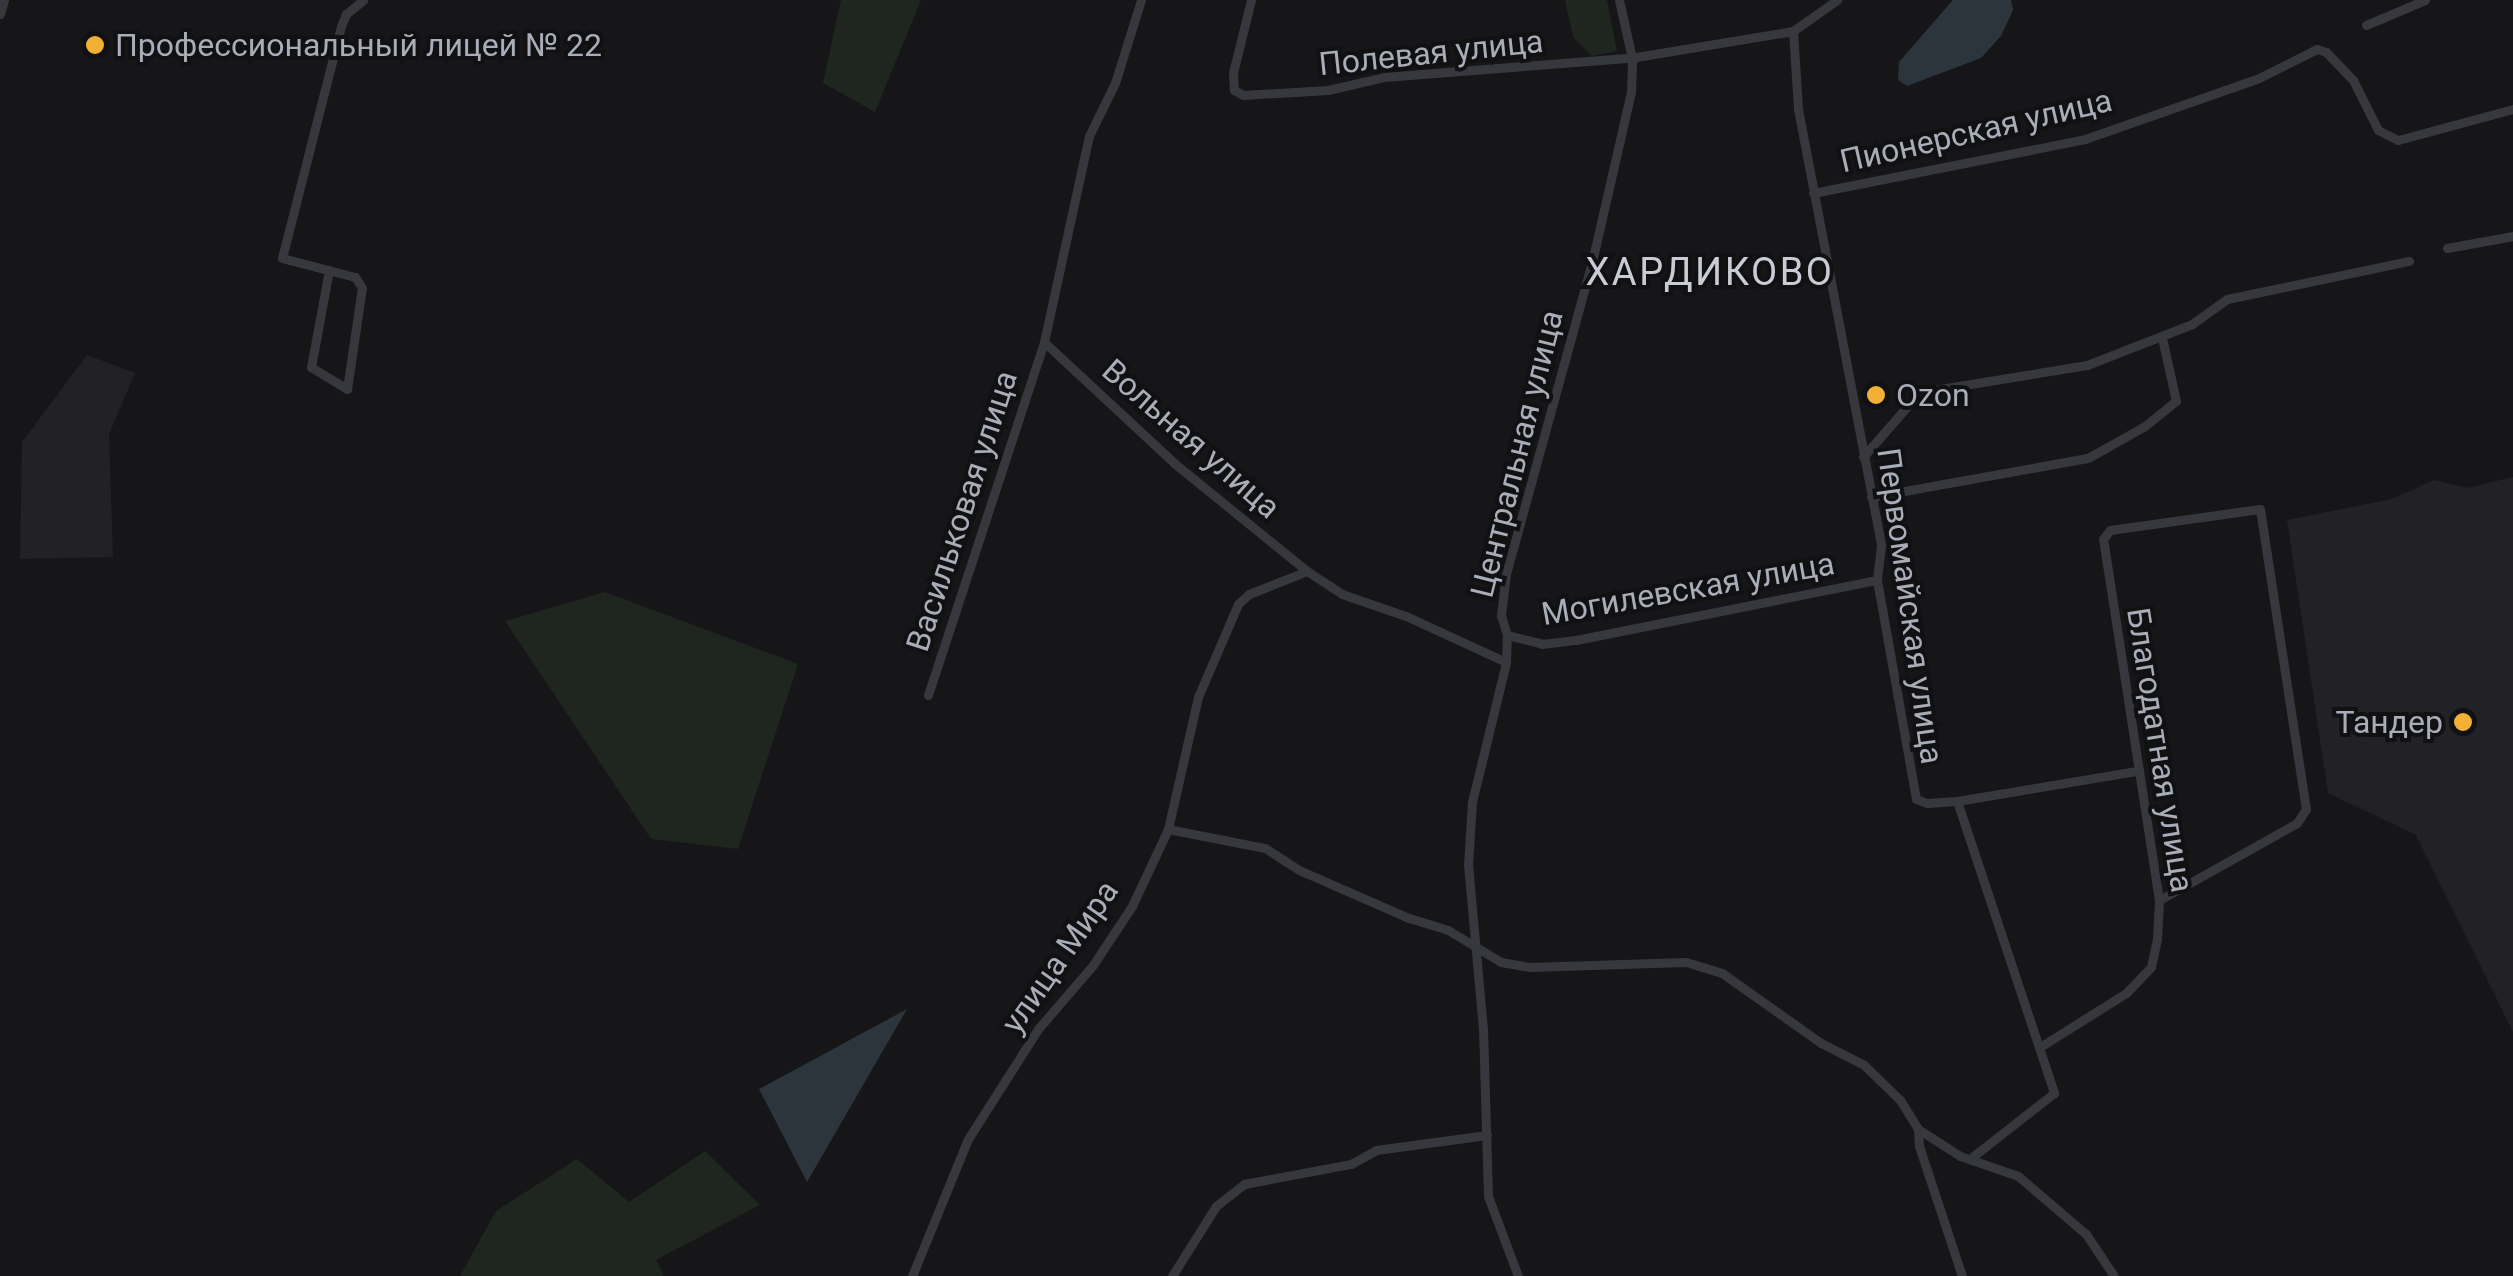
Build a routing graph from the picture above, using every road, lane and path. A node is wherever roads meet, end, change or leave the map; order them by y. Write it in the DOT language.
graph roads {
  1 [pos="4,0"];
  2 [pos="363,0"];
  3 [pos="1141,0"];
  4 [pos="1251,0"];
  5 [pos="1619,0"];
  6 [pos="1837,0"];
  7 [pos="2425,0"];
  8 [pos="0,14"];
  9 [pos="2366,26"];
  10 [pos="1793,31"];
  11 [pos="1632,58"];
  12 [pos="2513,109"];
  13 [pos="1813,192"];
  14 [pos="2513,236"];
  15 [pos="2447,248"];
  16 [pos="2409,261"];
  17 [pos="330,270"];
  18 [pos="2162,338"];
  19 [pos="1044,342"];
  20 [pos="1863,457"];
  21 [pos="1872,497"];
  22 [pos="1308,571"];
  23 [pos="1878,580"];
  24 [pos="1507,635"];
  25 [pos="1506,662"];
  26 [pos="928,695"];
  27 [pos="2136,771"];
  28 [pos="1957,801"];
  29 [pos="1168,830"];
  30 [pos="2159,900"];
  31 [pos="1474,945"];
  32 [pos="2040,1046"];
  33 [pos="1918,1129"];
  34 [pos="1487,1135"];
  35 [pos="1971,1158"];
  36 [pos="912,1276"];
  37 [pos="1172,1276"];
  38 [pos="1518,1276"];
  39 [pos="1962,1276"];
  40 [pos="2114,1276"];
  1 -- 8 [label="street"];
  2 -- 17 [label="street"];
  3 -- 19 [label="street, Васильковая улица"];
  4 -- 11 [label="street, Полевая улица"];
  5 -- 11 [label="street, Центральная улица"];
  6 -- 10 [label="street"];
  7 -- 9 [label="street"];
  10 -- 11 [label="street, Полевая улица"];
  10 -- 13 [label="street, Первомайская улица"];
  11 -- 24 [label="street, Центральная улица"];
  12 -- 13 [label="street, Пионерская улица"];
  13 -- 20 [label="street, Первомайская улица"];
  14 -- 15 [label="street"];
  16 -- 18 [label="street"];
  17 -- 17 [label="street"];
  18 -- 20 [label="street"];
  18 -- 21 [label="street"];
  19 -- 22 [label="street, Вольная улица"];
  19 -- 26 [label="street, Васильковая улица"];
  20 -- 21 [label="street, Первомайская улица"];
  21 -- 23 [label="street, Первомайская улица"];
  22 -- 25 [label="street, Вольная улица"];
  22 -- 29 [label="street, улица Мира"];
  23 -- 24 [label="street, Могилевская улица"];
  23 -- 28 [label="street, Первомайская улица"];
  24 -- 25 [label="street, Центральная улица"];
  25 -- 31 [label="street, Центральная улица"];
  27 -- 28 [label="street"];
  27 -- 30 [label="street, Благодатная улица"];
  27 -- 30 [label="street, Благодатная улица"];
  28 -- 32 [label="street, Первомайская улица"];
  29 -- 31 [label="street"];
  29 -- 36 [label="street, улица Мира"];
  30 -- 32 [label="street, Благодатная улица"];
  31 -- 33 [label="street"];
  31 -- 34 [label="street, Центральная улица"];
  32 -- 35 [label="street, Первомайская улица"];
  33 -- 35 [label="street"];
  33 -- 39 [label="street"];
  34 -- 37 [label="street"];
  34 -- 38 [label="street, Центральная улица"];
  35 -- 40 [label="street"];
}
